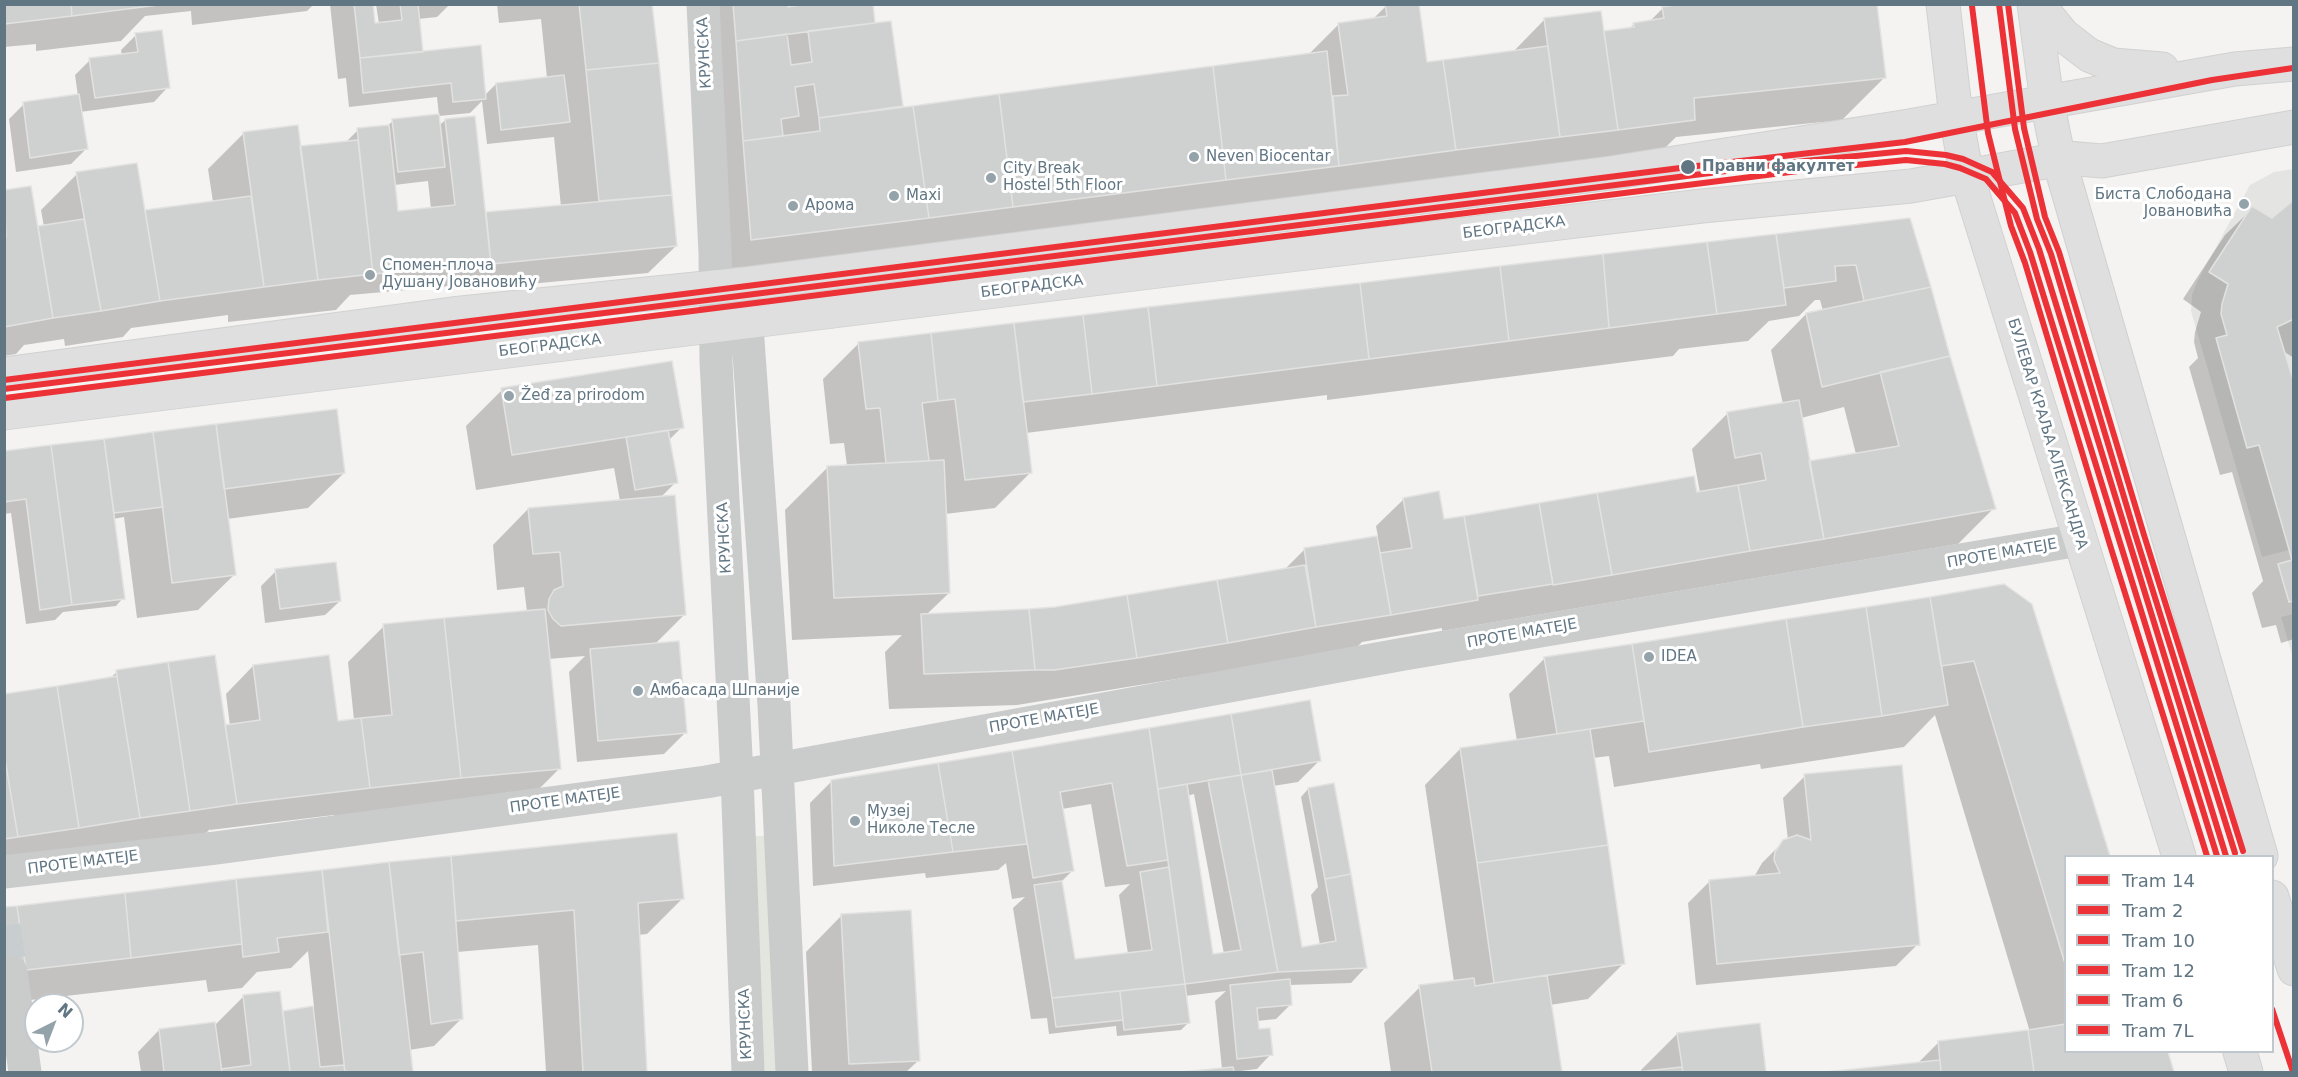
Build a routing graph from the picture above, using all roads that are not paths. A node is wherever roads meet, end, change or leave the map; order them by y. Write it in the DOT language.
graph roads {
  1 [pos="703,4"];
  2 [pos="1943,4"];
  3 [pos="2034,4"];
  4 [pos="2041,4"];
  5 [pos="2294,63"];
  6 [pos="2235,69"];
  7 [pos="2047,102"];
  8 [pos="2294,109"];
  9 [pos="1956,117"];
  10 [pos="2294,127"];
  11 [pos="2063,159"];
  12 [pos="1967,176"];
  13 [pos="729,286"];
  14 [pos="731,324"];
  15 [pos="4,374"];
  16 [pos="4,413"];
  17 [pos="2079,540"];
  18 [pos="777,768"];
  19 [pos="737,776"];
  20 [pos="2179,855"];
  21 [pos="2261,855"];
  22 [pos="4,872"];
  23 [pos="2274,904"];
  24 [pos="2294,969"];
  25 [pos="11,972"];
  26 [pos="2240,1053"];
  27 [pos="25,1072"];
  28 [pos="748,1072"];
  29 [pos="792,1072"];
  30 [pos="2246,1072"];
  1 -- 13 [label="street, КРУНСКА"];
  2 -- 9 [label="main road, БУЛЕВАР КРАЉА АЛЕКСАНДРА"];
  3 -- 7 [label="main road"];
  4 -- 6 [label="main road"];
  5 -- 6 [label="main road"];
  6 -- 7 [label="main road"];
  7 -- 9 [label="main road"];
  7 -- 11 [label="main road"];
  8 -- 11 [label="main road"];
  9 -- 12 [label="main road, БУЛЕВАР КРАЉА АЛЕКСАНДРА"];
  9 -- 13 [label="main road"];
  10 -- 11 [label="main road"];
  11 -- 12 [label="main road, БЕОГРАДСКА"];
  11 -- 21 [label="main road"];
  12 -- 14 [label="main road, БЕОГРАДСКА"];
  12 -- 17 [label="main road, БУЛЕВАР КРАЉА АЛЕКСАНДРА"];
  13 -- 14 [label="street, КРУНСКА"];
  13 -- 15 [label="main road"];
  14 -- 16 [label="main road, БЕОГРАДСКА"];
  14 -- 18 [label="street, КРУНСКА"];
  14 -- 19 [label="street, КРУНСКА"];
  17 -- 18 [label="street, ПРОТЕ МАТЕЈЕ"];
  17 -- 20 [label="main road, БУЛЕВАР КРАЉА АЛЕКСАНДРА"];
  18 -- 19 [label="street, ПРОТЕ МАТЕЈЕ"];
  18 -- 29 [label="street, КРУНСКА"];
  19 -- 22 [label="street, ПРОТЕ МАТЕЈЕ"];
  19 -- 28 [label="street, КРУНСКА"];
  23 -- 24 [label="main road"];
  25 -- 27 [label="street"];
  26 -- 30 [label="main road"];
}
